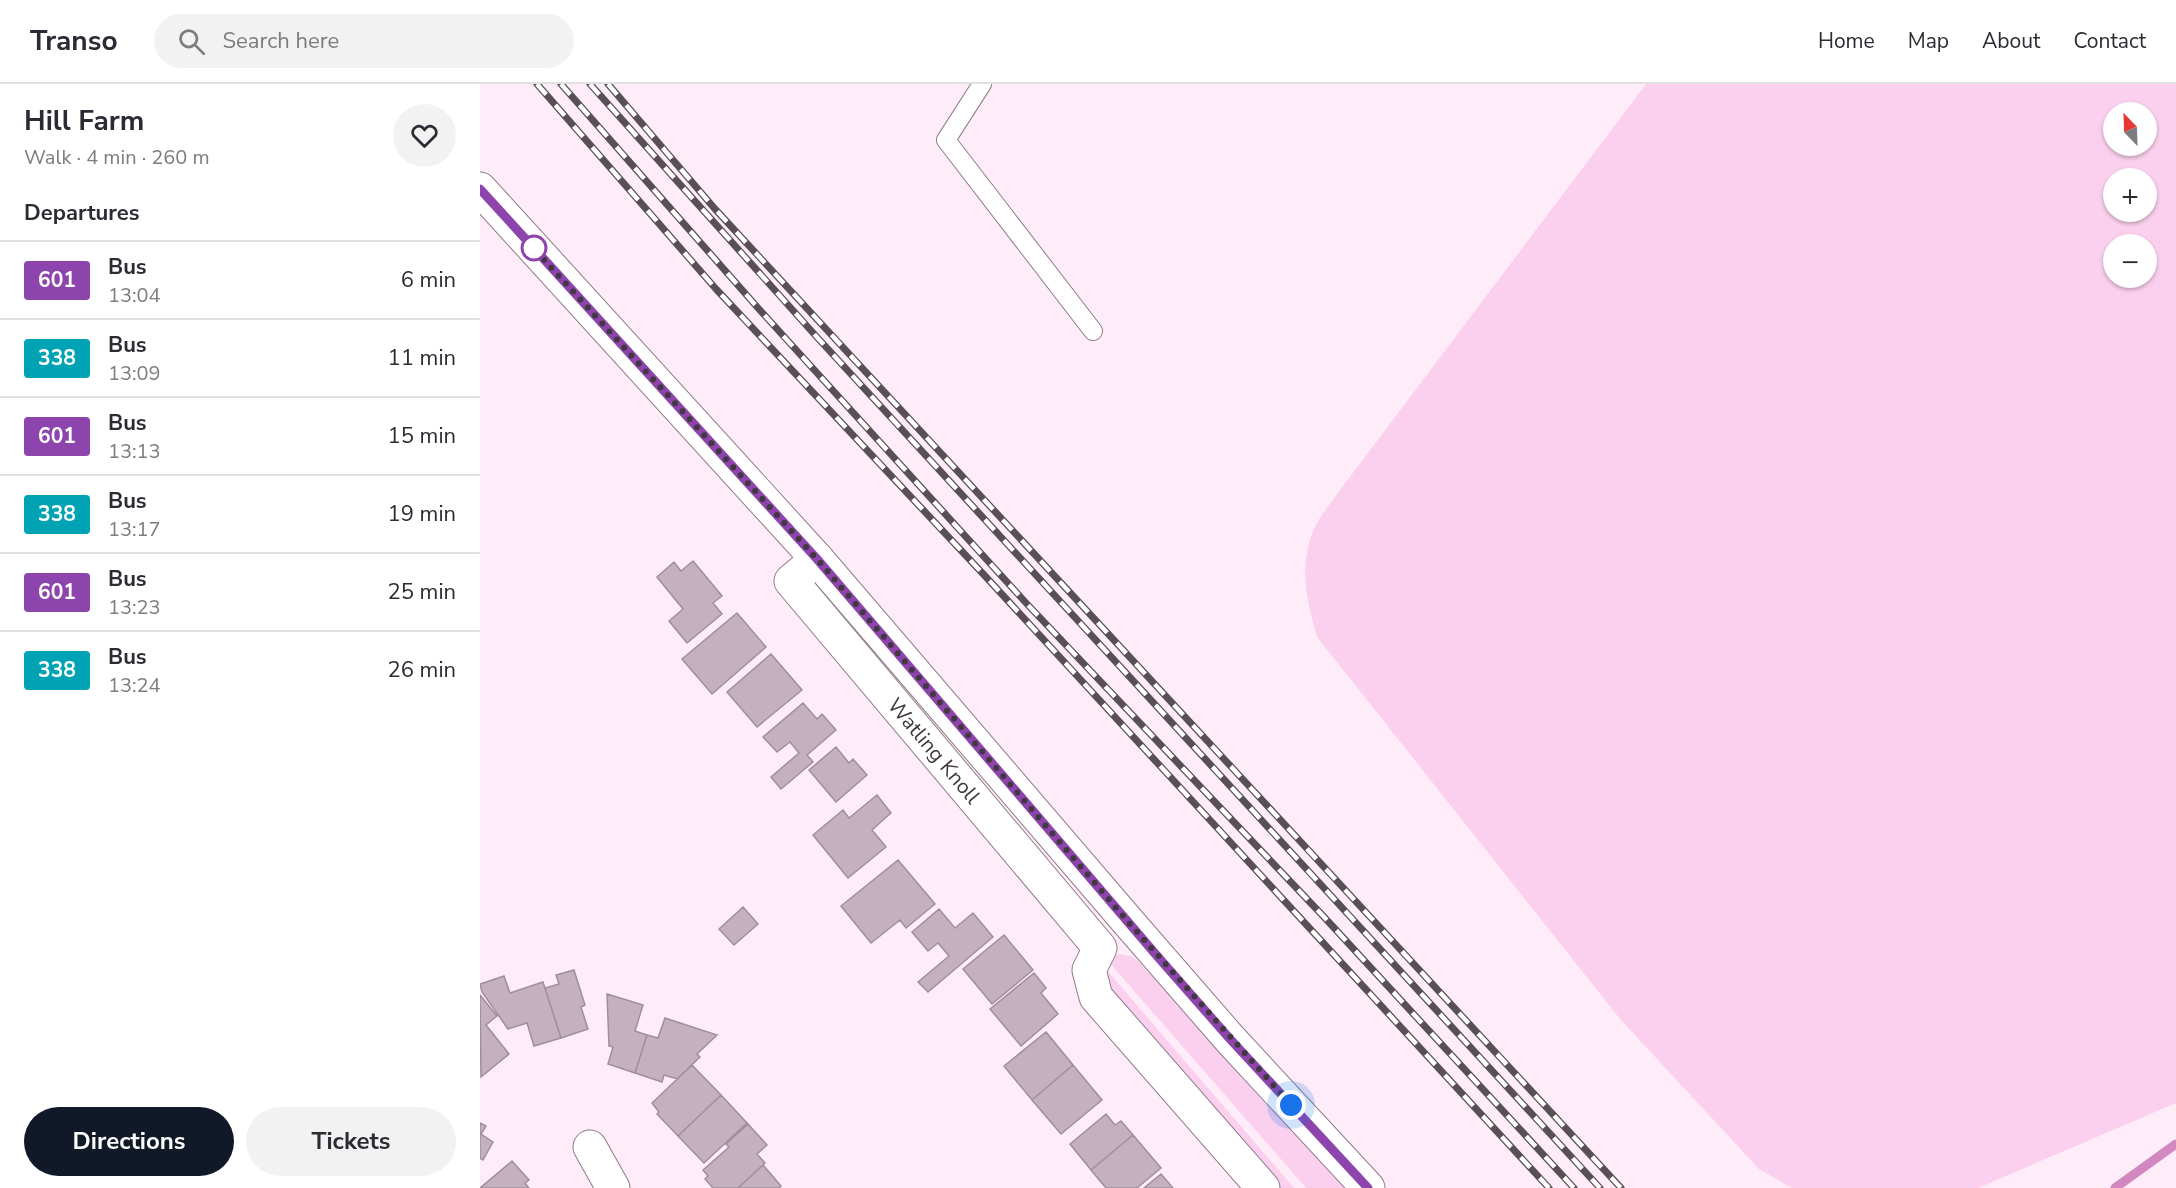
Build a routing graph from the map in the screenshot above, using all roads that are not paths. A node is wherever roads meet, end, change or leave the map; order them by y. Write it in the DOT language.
graph roads {
  1 [pos="982,84"];
  2 [pos="480,189"];
  3 [pos="1093,331"];
  4 [pos="817,559"];
  5 [pos="1130,924"];
  6 [pos="1100,948"];
  7 [pos="591,1148"];
  8 [pos="613,1188"];
  9 [pos="1263,1188"];
  10 [pos="1368,1188"];
  1 -- 3 [label="lane"];
  2 -- 4 [label="main road"];
  4 -- 5 [label="main road"];
  4 -- 6 [label="main road, Watling Knoll"];
  5 -- 6 [label="main road"];
  5 -- 10 [label="main road"];
  6 -- 9 [label="main road"];
  7 -- 8 [label="main road"];
}
